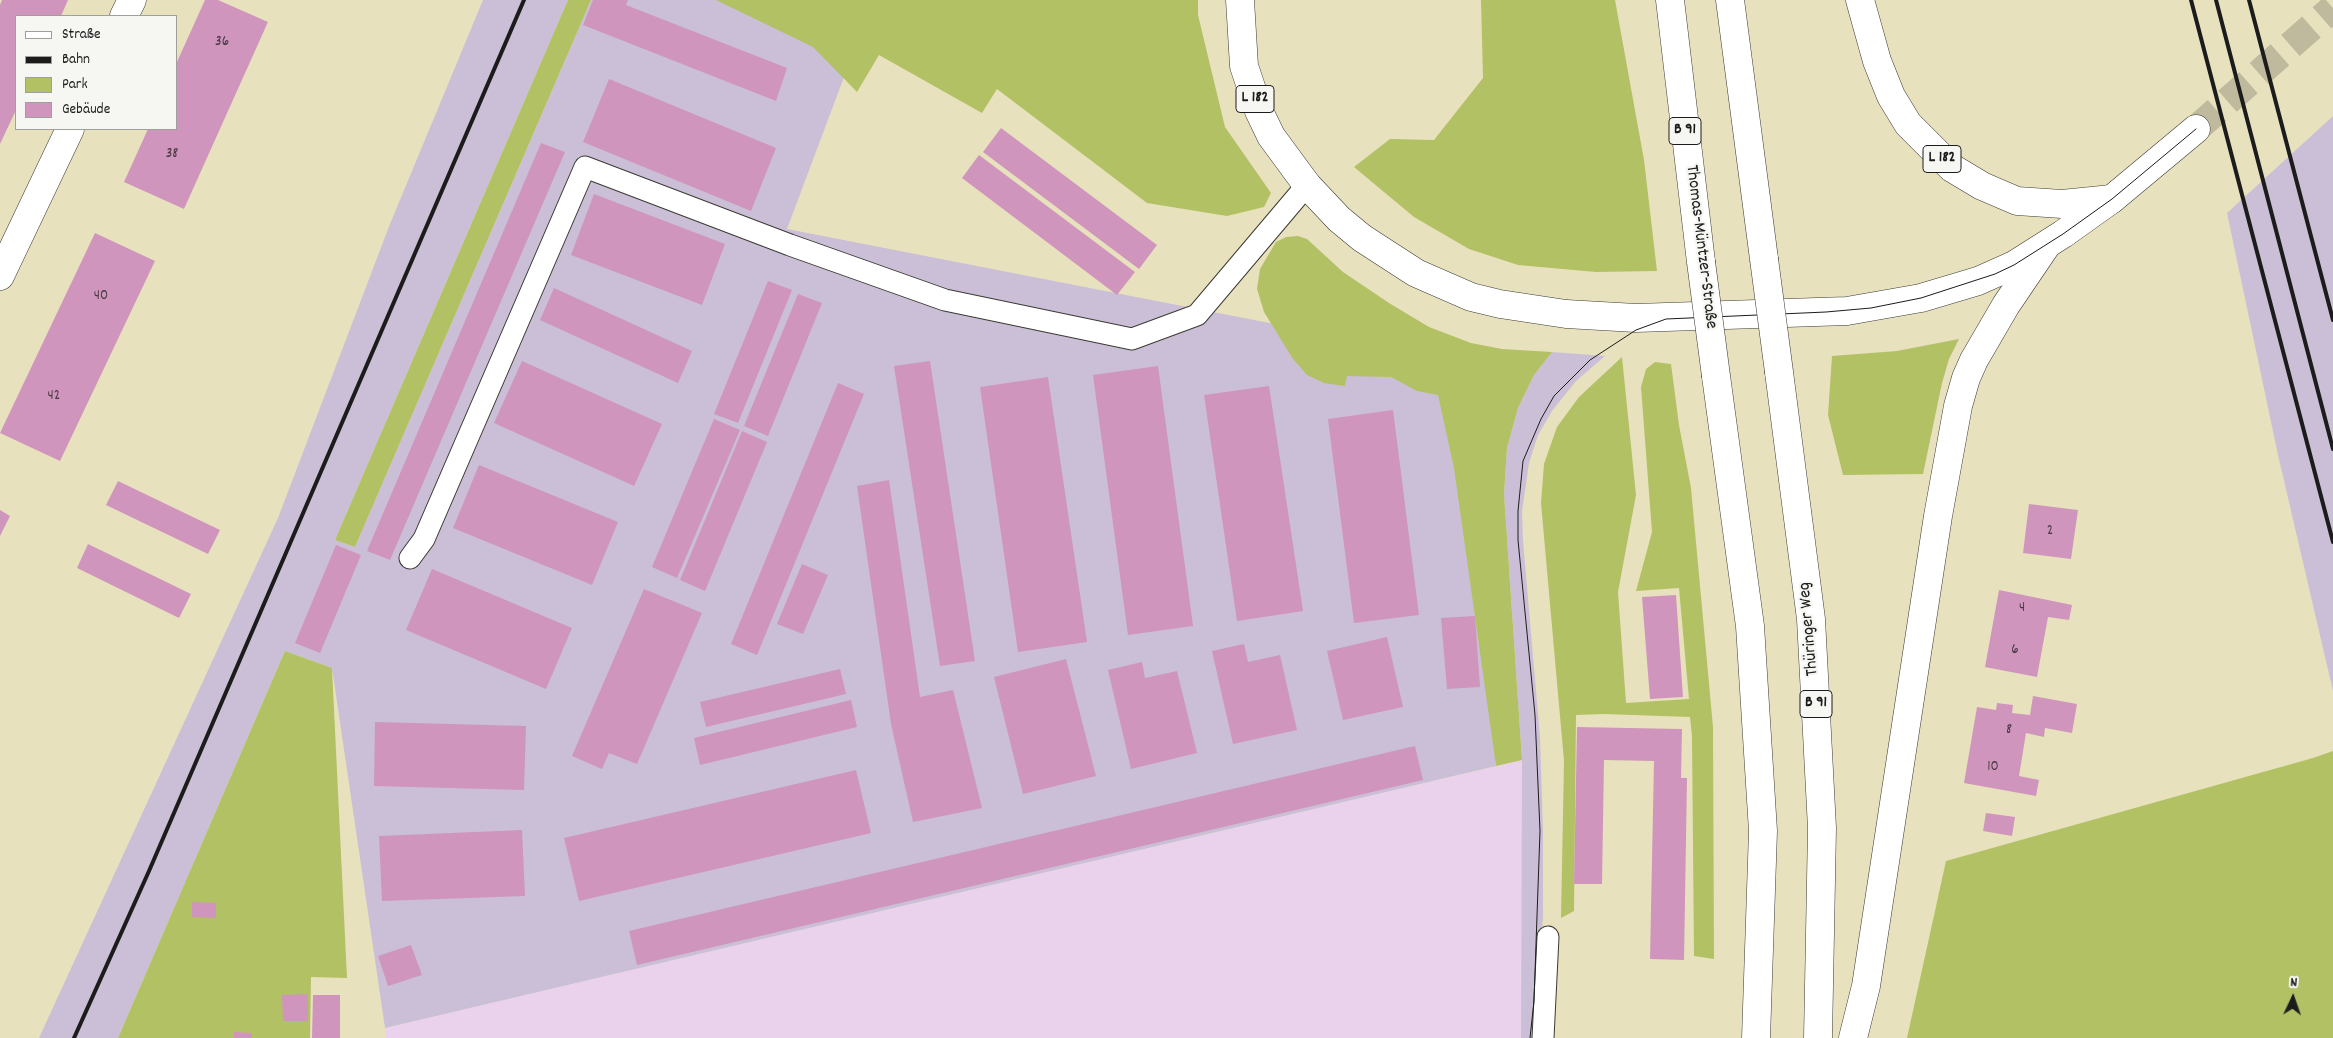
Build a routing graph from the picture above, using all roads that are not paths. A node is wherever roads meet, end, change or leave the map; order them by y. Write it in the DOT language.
graph roads {
  1 [pos="132,0"];
  2 [pos="1240,0"];
  3 [pos="1670,0"];
  4 [pos="1730,0"];
  5 [pos="1860,0"];
  6 [pos="124,15"];
  7 [pos="2196,129"];
  8 [pos="70,130"];
  9 [pos="1307,185"];
  10 [pos="2112,198"];
  11 [pos="2046,246"];
  12 [pos="0,276"];
  13 [pos="410,558"];
  14 [pos="1548,937"];
  15 [pos="1543,1038"];
  16 [pos="1756,1038"];
  17 [pos="1818,1038"];
  18 [pos="1853,1038"];
  1 -- 6 [label="main road"];
  2 -- 9 [label="main road, L 182"];
  3 -- 16 [label="main road, Thomas-Müntzer-Straße / B 91, bridge"];
  4 -- 17 [label="main road, Thüringer Weg / B 91, bridge"];
  5 -- 10 [label="main road, L 182"];
  7 -- 10 [label="main road, L 182"];
  8 -- 12 [label="main road"];
  9 -- 11 [label="main road, L 182"];
  9 -- 13 [label="lane"];
  10 -- 11 [label="main road, L 182"];
  11 -- 18 [label="main road"];
  14 -- 15 [label="lane"];
}
